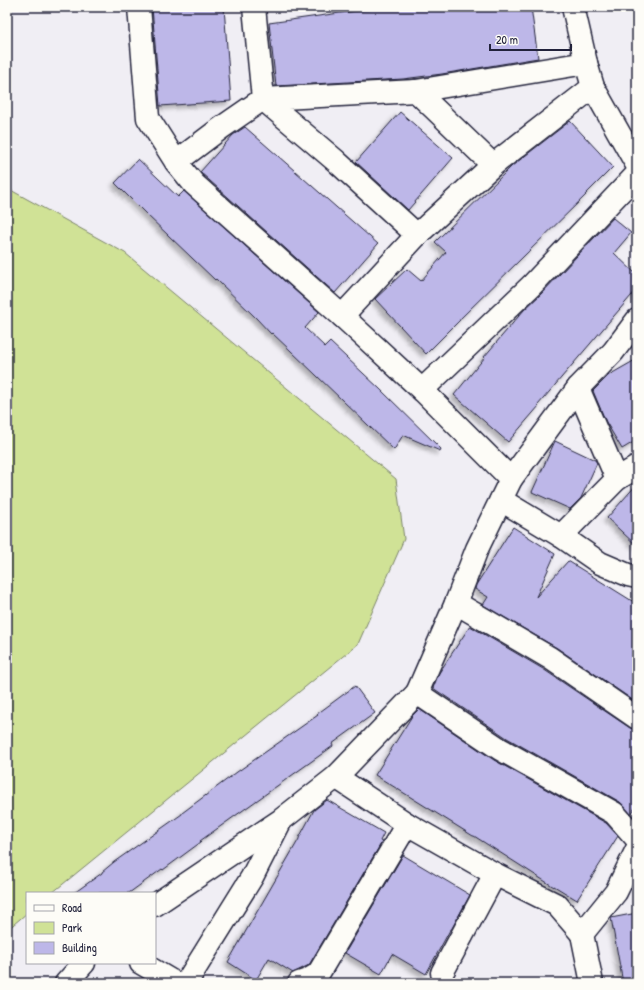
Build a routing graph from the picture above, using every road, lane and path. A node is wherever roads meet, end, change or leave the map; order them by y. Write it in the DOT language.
graph roads {
  1 [pos="139,7"];
  2 [pos="254,7"];
  3 [pos="573,7"];
  4 [pos="586,63"];
  5 [pos="593,87"];
  6 [pos="416,91"];
  7 [pos="263,99"];
  8 [pos="176,162"];
  9 [pos="493,165"];
  10 [pos="637,165"];
  11 [pos="637,174"];
  12 [pos="417,235"];
  13 [pos="342,316"];
  14 [pos="637,320"];
  15 [pos="578,388"];
  16 [pos="422,390"];
  17 [pos="637,467"];
  18 [pos="511,479"];
  19 [pos="617,479"];
  20 [pos="502,500"];
  21 [pos="561,536"];
  22 [pos="637,577"];
  23 [pos="456,603"];
  24 [pos="417,693"];
  25 [pos="637,718"];
  26 [pos="336,777"];
  27 [pos="281,820"];
  28 [pos="407,824"];
  29 [pos="637,839"];
  30 [pos="637,849"];
  31 [pos="495,874"];
  32 [pos="156,904"];
  33 [pos="582,934"];
  34 [pos="83,964"];
  35 [pos="143,964"];
  36 [pos="442,973"];
  37 [pos="66,983"];
  38 [pos="175,983"];
  39 [pos="186,983"];
  40 [pos="299,983"];
  41 [pos="592,983"];
  1 -- 8 [label="street"];
  2 -- 7 [label="street"];
  3 -- 4 [label="street"];
  4 -- 5 [label="street"];
  4 -- 6 [label="street"];
  5 -- 9 [label="street"];
  5 -- 10 [label="street"];
  6 -- 7 [label="street"];
  6 -- 9 [label="street"];
  7 -- 8 [label="street"];
  7 -- 12 [label="street"];
  8 -- 13 [label="street"];
  9 -- 12 [label="street"];
  11 -- 16 [label="street"];
  12 -- 13 [label="street"];
  13 -- 16 [label="street"];
  14 -- 15 [label="street"];
  15 -- 18 [label="street"];
  15 -- 19 [label="street"];
  16 -- 18 [label="street"];
  17 -- 19 [label="street"];
  18 -- 20 [label="street"];
  19 -- 21 [label="street"];
  20 -- 21 [label="street"];
  20 -- 23 [label="street"];
  21 -- 22 [label="street"];
  23 -- 24 [label="street"];
  23 -- 25 [label="street"];
  24 -- 26 [label="street"];
  24 -- 29 [label="street"];
  26 -- 27 [label="street"];
  26 -- 28 [label="street"];
  27 -- 32 [label="street"];
  27 -- 39 [label="street"];
  28 -- 31 [label="street"];
  28 -- 40 [label="street"];
  30 -- 33 [label="street"];
  31 -- 33 [label="street"];
  31 -- 36 [label="street"];
  33 -- 41 [label="street"];
  34 -- 37 [label="street"];
  35 -- 38 [label="street"];
}
